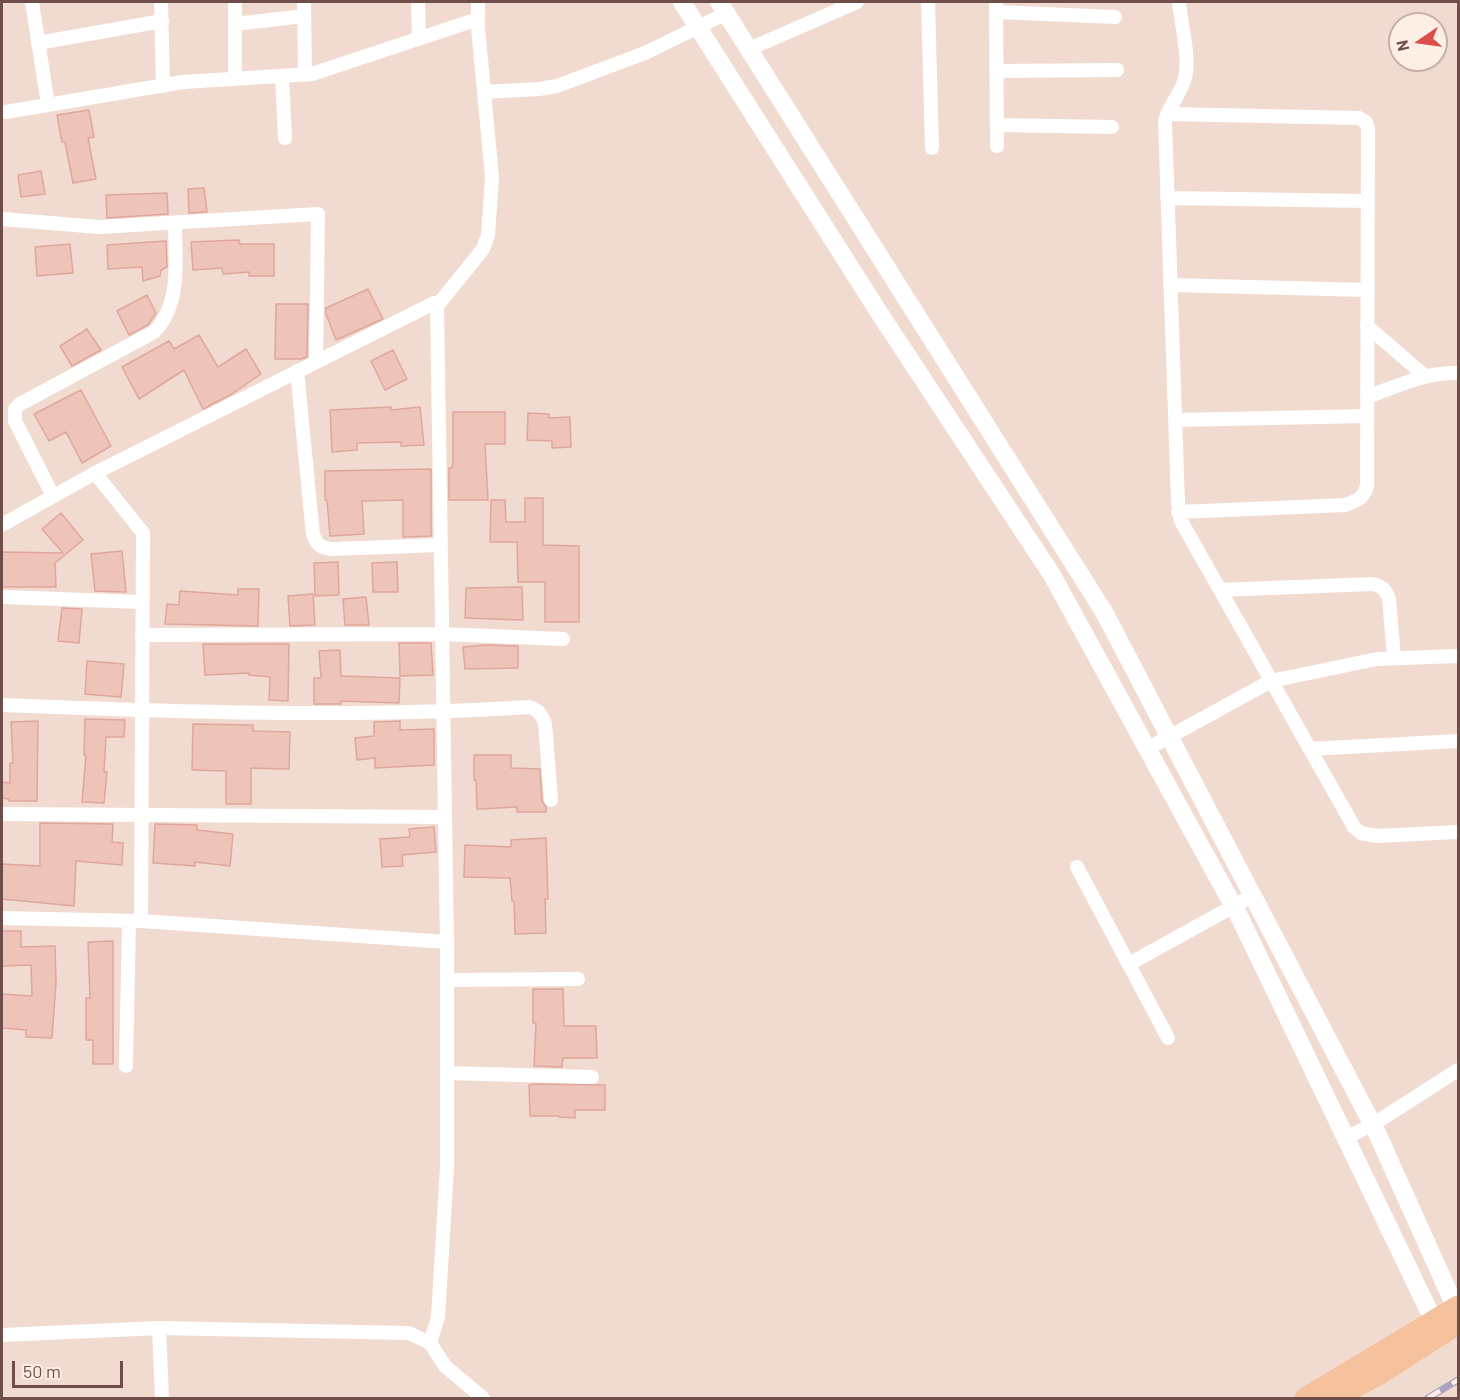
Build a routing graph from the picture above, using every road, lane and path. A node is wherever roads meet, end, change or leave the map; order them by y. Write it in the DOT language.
graph roads {
  1 [pos="32,2"];
  2 [pos="161,2"];
  3 [pos="236,2"];
  4 [pos="304,2"];
  5 [pos="418,2"];
  6 [pos="682,2"];
  7 [pos="857,2"];
  8 [pos="928,2"];
  9 [pos="1179,2"];
  10 [pos="481,7"];
  11 [pos="723,7"];
  12 [pos="996,7"];
  13 [pos="304,16"];
  14 [pos="1115,17"];
  15 [pos="162,21"];
  16 [pos="236,24"];
  17 [pos="699,28"];
  18 [pos="419,39"];
  19 [pos="38,43"];
  20 [pos="749,49"];
  21 [pos="1117,70"];
  22 [pos="996,71"];
  23 [pos="305,75"];
  24 [pos="282,76"];
  25 [pos="236,79"];
  26 [pos="163,86"];
  27 [pos="484,92"];
  28 [pos="48,105"];
  29 [pos="6,112"];
  30 [pos="1167,114"];
  31 [pos="997,125"];
  32 [pos="1112,127"];
  33 [pos="285,138"];
  34 [pos="997,146"];
  35 [pos="932,148"];
  36 [pos="1167,198"];
  37 [pos="1368,201"];
  38 [pos="2,219"];
  39 [pos="175,223"];
  40 [pos="1170,285"];
  41 [pos="1368,290"];
  42 [pos="437,306"];
  43 [pos="1367,326"];
  44 [pos="316,362"];
  45 [pos="297,371"];
  46 [pos="1458,373"];
  47 [pos="1425,376"];
  48 [pos="1367,397"];
  49 [pos="1367,416"];
  50 [pos="1175,420"];
  51 [pos="1009,461"];
  52 [pos="95,473"];
  53 [pos="988,478"];
  54 [pos="53,496"];
  55 [pos="1178,512"];
  56 [pos="2,525"];
  57 [pos="440,545"];
  58 [pos="1220,590"];
  59 [pos="2,597"];
  60 [pos="142,602"];
  61 [pos="442,634"];
  62 [pos="142,635"];
  63 [pos="563,639"];
  64 [pos="1458,656"];
  65 [pos="1394,657"];
  66 [pos="1271,681"];
  67 [pos="2,705"];
  68 [pos="142,711"];
  69 [pos="443,712"];
  70 [pos="1169,737"];
  71 [pos="1458,741"];
  72 [pos="1147,749"];
  73 [pos="1310,749"];
  74 [pos="551,800"];
  75 [pos="2,814"];
  76 [pos="141,814"];
  77 [pos="445,817"];
  78 [pos="1458,832"];
  79 [pos="1077,867"];
  80 [pos="1252,896"];
  81 [pos="1233,906"];
  82 [pos="2,918"];
  83 [pos="135,921"];
  84 [pos="447,942"];
  85 [pos="1129,964"];
  86 [pos="578,979"];
  87 [pos="447,980"];
  88 [pos="1168,1038"];
  89 [pos="126,1066"];
  90 [pos="1458,1070"];
  91 [pos="447,1073"];
  92 [pos="592,1077"];
  93 [pos="1372,1125"];
  94 [pos="1345,1138"];
  95 [pos="1451,1318"];
  96 [pos="159,1328"];
  97 [pos="2,1335"];
  98 [pos="430,1343"];
  99 [pos="162,1398"];
  100 [pos="483,1398"];
  101 [pos="1305,1398"];
  102 [pos="1335,1398"];
  1 -- 19 [label="street"];
  2 -- 15 [label="street"];
  3 -- 16 [label="street"];
  4 -- 13 [label="street"];
  5 -- 18 [label="street"];
  6 -- 17 [label="street"];
  7 -- 20 [label="street"];
  8 -- 35 [label="street"];
  9 -- 30 [label="street"];
  10 -- 18 [label="street"];
  10 -- 27 [label="street"];
  11 -- 17 [label="street"];
  11 -- 20 [label="street"];
  12 -- 14 [label="street"];
  12 -- 22 [label="street"];
  13 -- 16 [label="street"];
  13 -- 23 [label="street"];
  15 -- 19 [label="street"];
  15 -- 26 [label="street"];
  16 -- 25 [label="street"];
  17 -- 27 [label="street"];
  17 -- 53 [label="street"];
  18 -- 23 [label="street"];
  19 -- 28 [label="street"];
  20 -- 51 [label="street"];
  21 -- 22 [label="street"];
  22 -- 31 [label="street"];
  23 -- 24 [label="street"];
  24 -- 25 [label="street"];
  24 -- 33 [label="street"];
  25 -- 26 [label="street"];
  26 -- 28 [label="street"];
  27 -- 42 [label="street"];
  28 -- 29 [label="street"];
  30 -- 36 [label="street"];
  30 -- 37 [label="street"];
  31 -- 32 [label="street"];
  31 -- 34 [label="street"];
  36 -- 37 [label="street"];
  36 -- 40 [label="street"];
  37 -- 41 [label="street"];
  38 -- 39 [label="street"];
  39 -- 44 [label="street"];
  39 -- 54 [label="street"];
  40 -- 41 [label="street"];
  40 -- 50 [label="street"];
  41 -- 43 [label="street"];
  42 -- 44 [label="street"];
  42 -- 57 [label="street"];
  43 -- 47 [label="street"];
  43 -- 48 [label="street"];
  44 -- 45 [label="street"];
  45 -- 52 [label="street"];
  45 -- 57 [label="street"];
  46 -- 47 [label="street"];
  47 -- 48 [label="street"];
  48 -- 49 [label="street"];
  49 -- 50 [label="street"];
  49 -- 55 [label="street"];
  50 -- 55 [label="street"];
  51 -- 53 [label="street"];
  51 -- 70 [label="street"];
  52 -- 54 [label="street"];
  52 -- 60 [label="street"];
  53 -- 72 [label="street"];
  54 -- 56 [label="street"];
  55 -- 58 [label="street"];
  57 -- 61 [label="street"];
  58 -- 65 [label="street"];
  58 -- 66 [label="street"];
  59 -- 60 [label="street"];
  60 -- 62 [label="street"];
  61 -- 62 [label="street"];
  61 -- 63 [label="street"];
  61 -- 69 [label="street"];
  62 -- 68 [label="street"];
  64 -- 65 [label="street"];
  65 -- 66 [label="street"];
  66 -- 70 [label="street"];
  66 -- 73 [label="street"];
  67 -- 68 [label="street"];
  68 -- 69 [label="street"];
  68 -- 76 [label="street"];
  69 -- 74 [label="street"];
  69 -- 77 [label="street"];
  70 -- 72 [label="street"];
  70 -- 80 [label="street"];
  71 -- 73 [label="street"];
  72 -- 81 [label="street"];
  73 -- 78 [label="street"];
  75 -- 76 [label="street"];
  76 -- 77 [label="street"];
  76 -- 83 [label="street"];
  77 -- 84 [label="street"];
  79 -- 85 [label="street"];
  80 -- 81 [label="street"];
  80 -- 93 [label="street"];
  81 -- 85 [label="street"];
  81 -- 94 [label="street"];
  82 -- 83 [label="street"];
  83 -- 84 [label="street"];
  83 -- 89 [label="street"];
  84 -- 87 [label="street"];
  85 -- 88 [label="street"];
  86 -- 87 [label="street"];
  87 -- 91 [label="street"];
  90 -- 93 [label="street"];
  91 -- 92 [label="street"];
  91 -- 98 [label="street"];
  93 -- 94 [label="street"];
  93 -- 95 [label="street"];
  94 -- 95 [label="street"];
  95 -- 101 [label="main road"];
  95 -- 102 [label="main road"];
  96 -- 97 [label="street"];
  96 -- 98 [label="street"];
  96 -- 99 [label="street"];
  98 -- 100 [label="street"];
}
